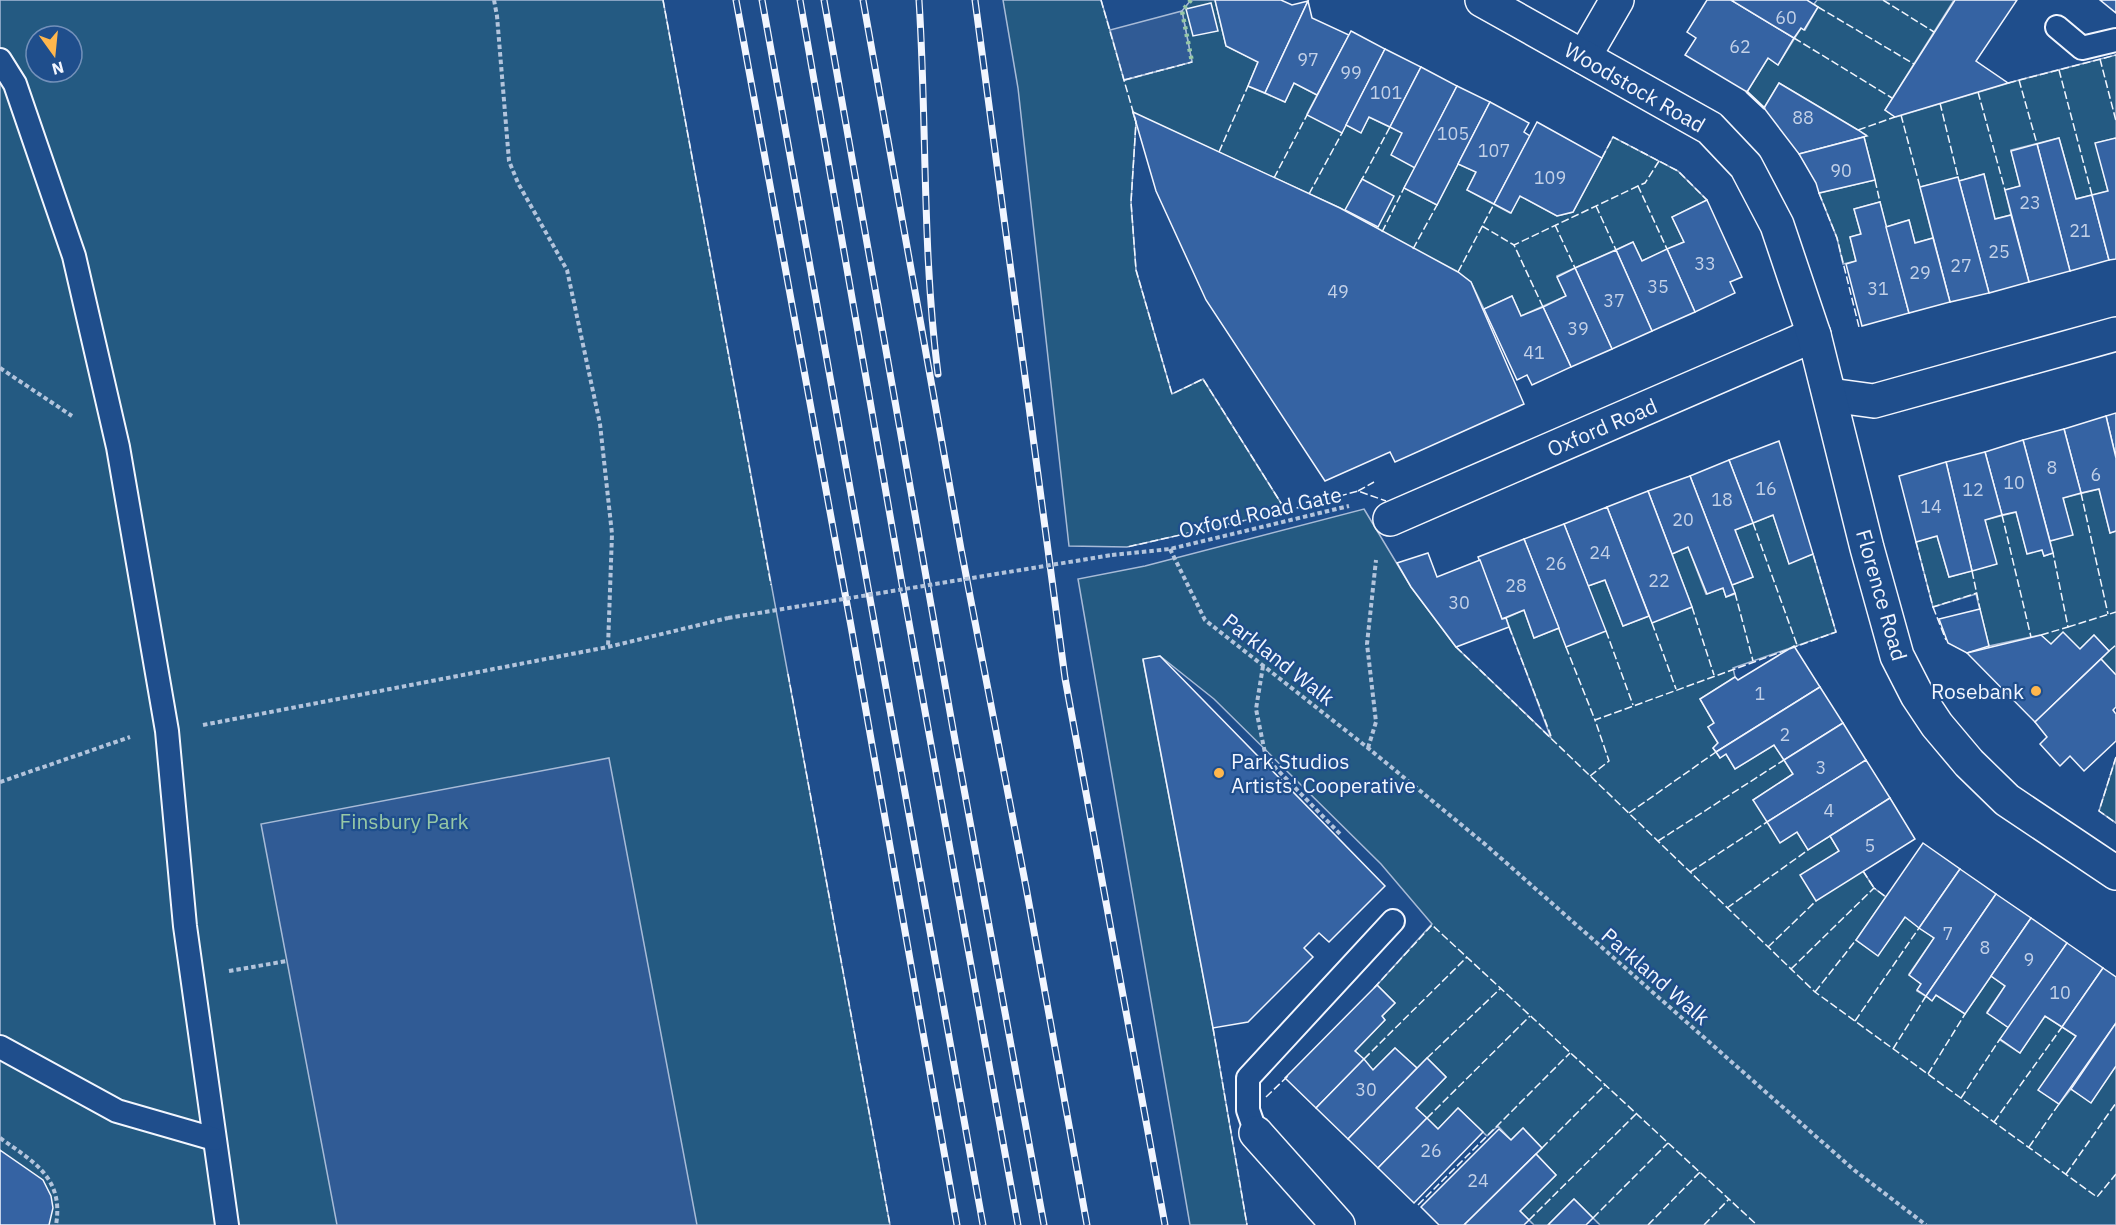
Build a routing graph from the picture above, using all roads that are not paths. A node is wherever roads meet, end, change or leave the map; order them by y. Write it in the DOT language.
graph roads {
  1 [pos="1482,0"];
  2 [pos="1617,0"];
  3 [pos="2057,27"];
  4 [pos="2116,40"];
  5 [pos="1584,57"];
  6 [pos="0,60"];
  7 [pos="2116,334"];
  8 [pos="1814,335"];
  9 [pos="1830,395"];
  10 [pos="1390,519"];
  11 [pos="2116,873"];
  12 [pos="1393,921"];
  13 [pos="0,1047"];
  14 [pos="1256,1133"];
  15 [pos="214,1139"];
  16 [pos="227,1225"];
  17 [pos="1338,1225"];
  1 -- 5 [label="main road, Woodstock Road"];
  2 -- 5 [label="main road"];
  3 -- 4 [label="lane"];
  5 -- 8 [label="main road, Woodstock Road"];
  6 -- 15 [label="lane"];
  7 -- 9 [label="main road"];
  8 -- 9 [label="main road, Florence Road"];
  8 -- 10 [label="main road, Oxford Road"];
  9 -- 11 [label="main road, Florence Road"];
  12 -- 14 [label="lane"];
  13 -- 15 [label="lane"];
  14 -- 17 [label="main road"];
  15 -- 16 [label="lane"];
}
